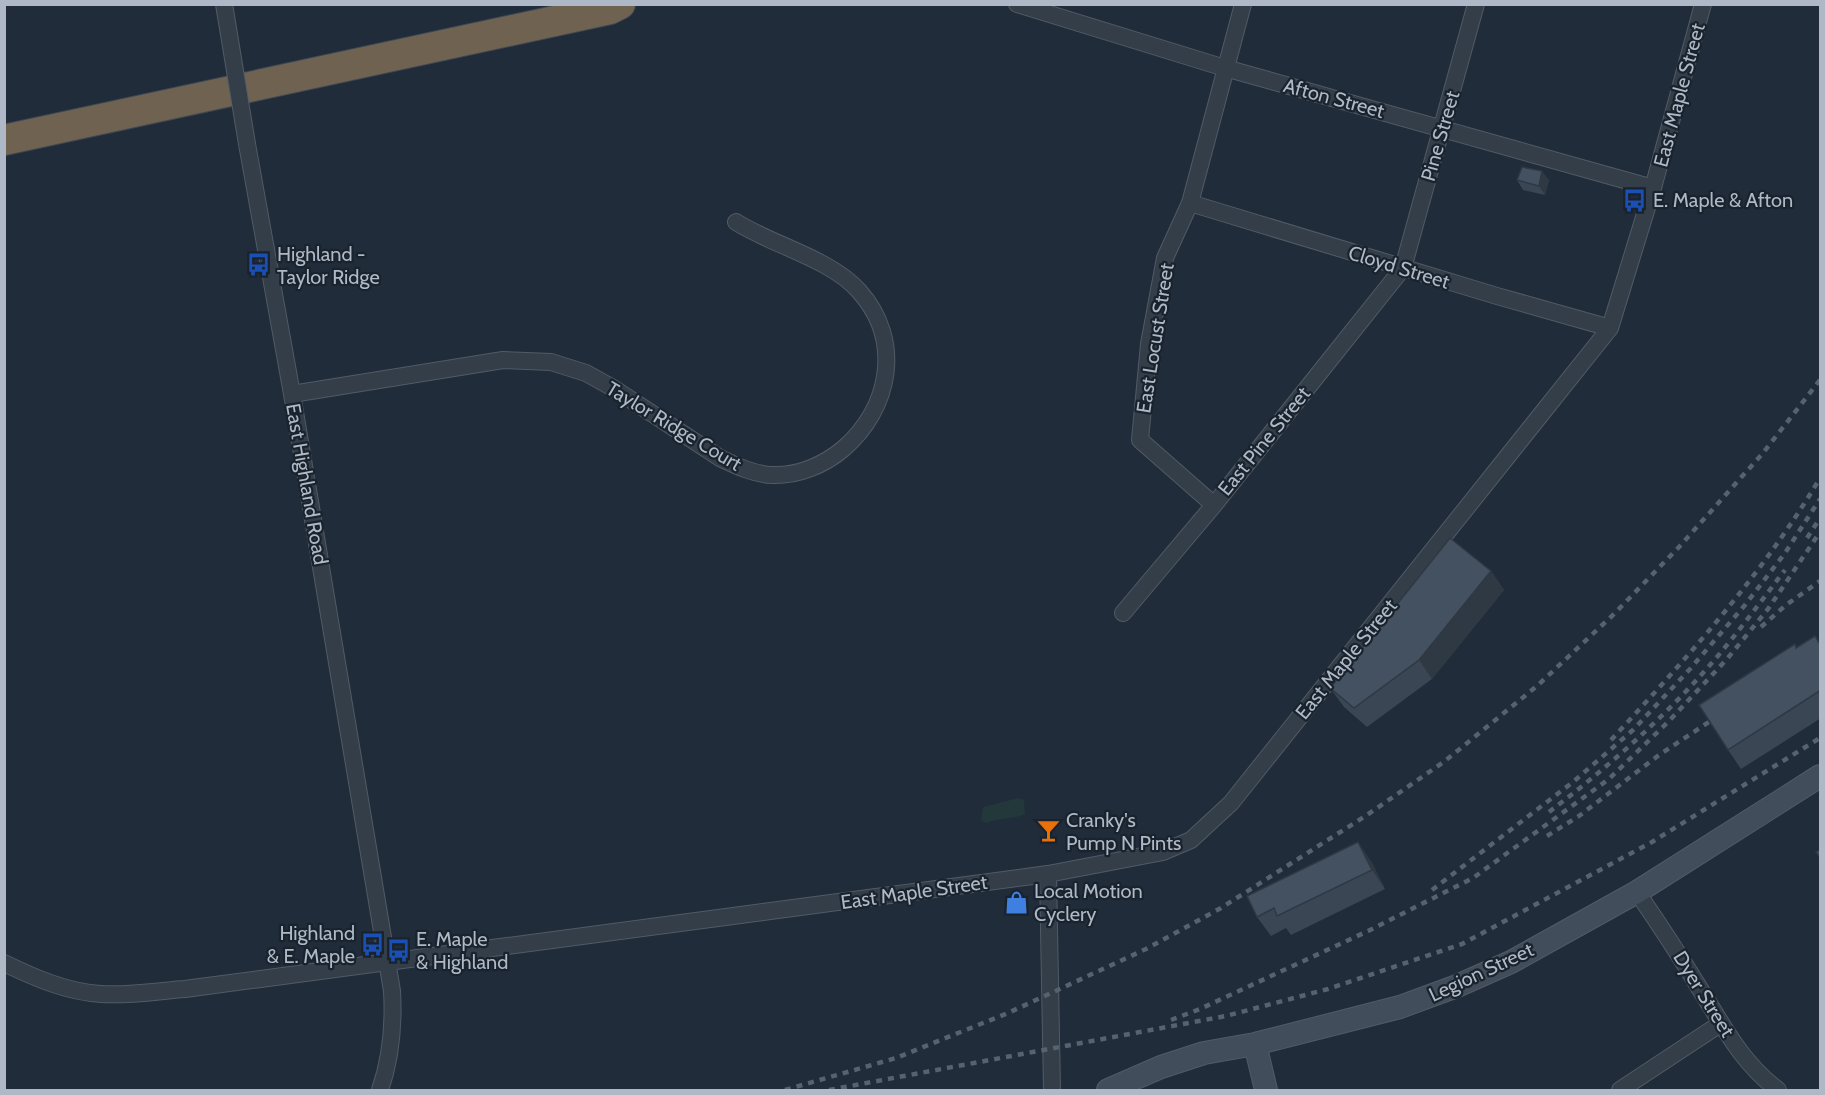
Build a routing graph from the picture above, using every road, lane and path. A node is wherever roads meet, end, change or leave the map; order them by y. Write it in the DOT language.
graph roads {
  1 [pos="224,4"];
  2 [pos="620,4"];
  3 [pos="1017,4"];
  4 [pos="1243,4"];
  5 [pos="1476,4"];
  6 [pos="1703,4"];
  7 [pos="1226,68"];
  8 [pos="1443,128"];
  9 [pos="4,140"];
  10 [pos="1653,188"];
  11 [pos="1190,203"];
  12 [pos="736,222"];
  13 [pos="1403,268"];
  14 [pos="1610,328"];
  15 [pos="292,394"];
  16 [pos="1214,505"];
  17 [pos="1123,613"];
  18 [pos="1821,776"];
  19 [pos="1048,874"];
  20 [pos="1637,892"];
  21 [pos="4,963"];
  22 [pos="388,963"];
  23 [pos="1720,1024"];
  24 [pos="1255,1044"];
  25 [pos="380,1090"];
  26 [pos="1052,1090"];
  27 [pos="1108,1090"];
  28 [pos="1266,1090"];
  29 [pos="1620,1090"];
  30 [pos="1778,1090"];
  1 -- 15 [label="street, East Highland Road, bridge"];
  2 -- 9 [label="highway"];
  3 -- 7 [label="street, Afton Street"];
  4 -- 7 [label="street, East Locust Street"];
  5 -- 8 [label="street, Pine Street"];
  6 -- 10 [label="street, East Maple Street"];
  7 -- 8 [label="street, Afton Street"];
  7 -- 11 [label="street, East Locust Street"];
  8 -- 10 [label="street, Afton Street"];
  8 -- 13 [label="street, Pine Street"];
  10 -- 14 [label="street, East Maple Street"];
  11 -- 13 [label="street, Cloyd Street"];
  11 -- 16 [label="street, East Locust Street"];
  12 -- 15 [label="street, Taylor Ridge Court"];
  13 -- 14 [label="street, Cloyd Street"];
  13 -- 16 [label="street, East Pine Street"];
  14 -- 19 [label="street, East Maple Street"];
  15 -- 22 [label="street, East Highland Road"];
  16 -- 17 [label="street, East Pine Street"];
  18 -- 20 [label="main road, Legion Street"];
  19 -- 22 [label="street, East Maple Street"];
  19 -- 26 [label="street"];
  20 -- 23 [label="street, Dyer Street"];
  20 -- 24 [label="main road, Legion Street"];
  21 -- 22 [label="street, East Maple Street"];
  22 -- 25 [label="street, East Highland Road"];
  23 -- 29 [label="street"];
  23 -- 30 [label="street, Dyer Street"];
  24 -- 27 [label="main road, Legion Street"];
  24 -- 28 [label="main road"];
}
